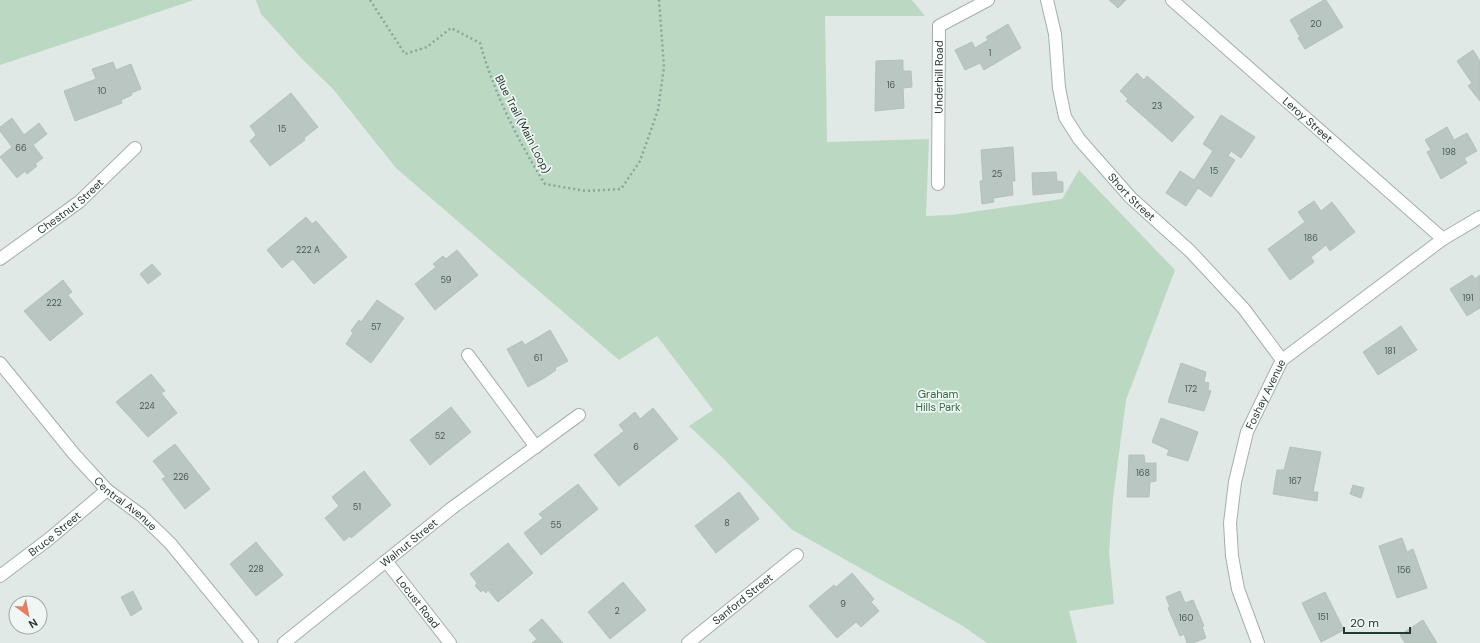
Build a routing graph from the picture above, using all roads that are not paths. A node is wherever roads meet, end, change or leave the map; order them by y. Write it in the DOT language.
graph roads {
  1 [pos="988,0"];
  2 [pos="1047,0"];
  3 [pos="1172,0"];
  4 [pos="135,148"];
  5 [pos="938,184"];
  6 [pos="1480,217"];
  7 [pos="1443,239"];
  8 [pos="0,259"];
  9 [pos="468,355"];
  10 [pos="1282,360"];
  11 [pos="0,364"];
  12 [pos="579,415"];
  13 [pos="536,447"];
  14 [pos="107,490"];
  15 [pos="797,555"];
  16 [pos="386,561"];
  17 [pos="0,576"];
  18 [pos="252,643"];
  19 [pos="284,643"];
  20 [pos="450,643"];
  21 [pos="688,643"];
  22 [pos="1258,643"];
  1 -- 5 [label="street, Underhill Road"];
  2 -- 10 [label="street, Short Street"];
  3 -- 7 [label="street, Leroy Street"];
  4 -- 8 [label="street, Chestnut Street"];
  6 -- 7 [label="street, Foshay Avenue"];
  7 -- 10 [label="street, Foshay Avenue"];
  9 -- 13 [label="street"];
  10 -- 22 [label="street, Foshay Avenue"];
  11 -- 14 [label="street, Central Avenue"];
  12 -- 13 [label="street, Walnut Street"];
  13 -- 16 [label="street, Walnut Street"];
  14 -- 17 [label="street, Bruce Street"];
  14 -- 18 [label="street, Central Avenue"];
  15 -- 21 [label="street, Sanford Street"];
  16 -- 19 [label="street, Walnut Street"];
  16 -- 20 [label="street, Locust Road"];
}
